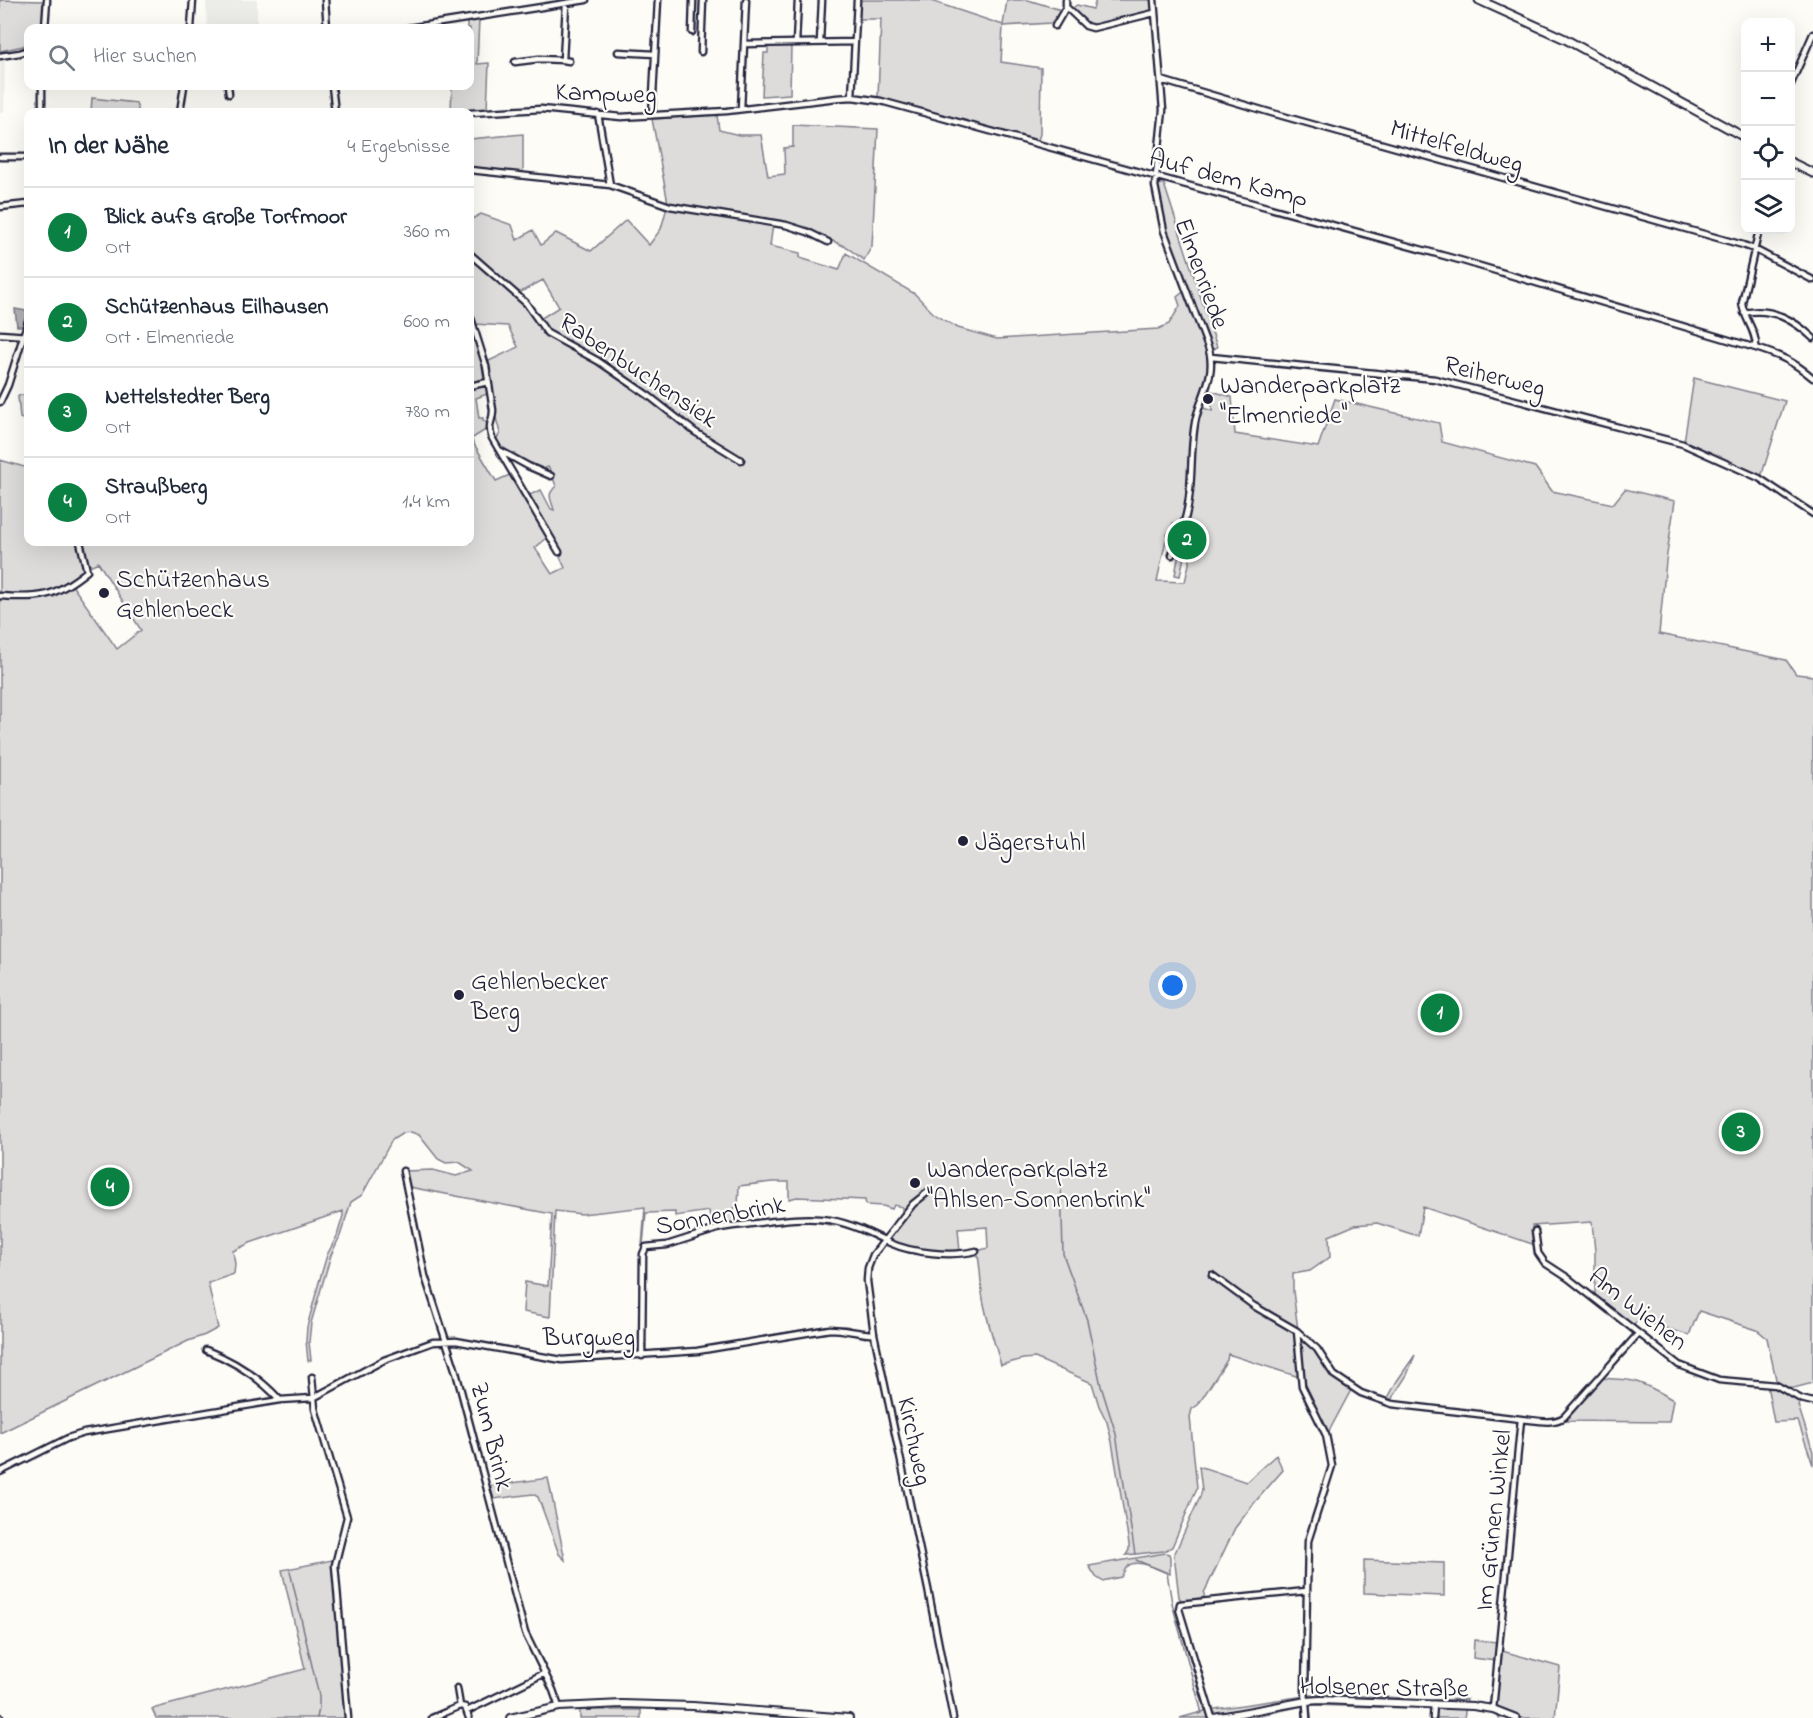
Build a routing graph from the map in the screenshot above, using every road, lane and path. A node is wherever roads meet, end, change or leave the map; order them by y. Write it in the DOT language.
graph roads {
  1 [pos="47,0"];
  2 [pos="193,0"];
  3 [pos="325,0"];
  4 [pos="586,0"];
  5 [pos="658,0"];
  6 [pos="693,0"];
  7 [pos="703,0"];
  8 [pos="746,0"];
  9 [pos="798,0"];
  10 [pos="822,0"];
  11 [pos="857,0"];
  12 [pos="1066,0"];
  13 [pos="1154,0"];
  14 [pos="1479,0"];
  15 [pos="566,4"];
  16 [pos="1066,7"];
  17 [pos="1154,13"];
  18 [pos="45,24"];
  19 [pos="191,24"];
  20 [pos="327,24"];
  21 [pos="434,24"];
  22 [pos="1055,26"];
  23 [pos="692,32"];
  24 [pos="1813,34"];
  25 [pos="820,42"];
  26 [pos="855,42"];
  27 [pos="796,43"];
  28 [pos="745,44"];
  29 [pos="24,52"];
  30 [pos="618,52"];
  31 [pos="701,52"];
  32 [pos="655,54"];
  33 [pos="0,56"];
  34 [pos="515,62"];
  35 [pos="1795,77"];
  36 [pos="1161,80"];
  37 [pos="42,90"];
  38 [pos="183,90"];
  39 [pos="228,90"];
  40 [pos="332,90"];
  41 [pos="229,94"];
  42 [pos="852,97"];
  43 [pos="42,108"];
  44 [pos="181,108"];
  45 [pos="335,108"];
  46 [pos="741,109"];
  47 [pos="474,113"];
  48 [pos="598,114"];
  49 [pos="652,115"];
  50 [pos="1741,135"];
  51 [pos="0,157"];
  52 [pos="24,157"];
  53 [pos="1795,164"];
  54 [pos="474,170"];
  55 [pos="1813,173"];
  56 [pos="1157,178"];
  57 [pos="610,185"];
  58 [pos="24,204"];
  59 [pos="0,207"];
  60 [pos="1758,234"];
  61 [pos="828,242"];
  62 [pos="1754,249"];
  63 [pos="474,258"];
  64 [pos="1813,280"];
  65 [pos="1744,313"];
  66 [pos="474,328"];
  67 [pos="0,334"];
  68 [pos="24,335"];
  69 [pos="1813,338"];
  70 [pos="24,341"];
  71 [pos="1756,348"];
  72 [pos="1211,357"];
  73 [pos="1813,378"];
  74 [pos="488,382"];
  75 [pos="474,385"];
  76 [pos="0,402"];
  77 [pos="499,450"];
  78 [pos="741,460"];
  79 [pos="551,476"];
  80 [pos="1813,514"];
  81 [pos="81,546"];
  82 [pos="559,552"];
  83 [pos="1172,555"];
  84 [pos="0,597"];
  85 [pos="403,1171"];
  86 [pos="928,1192"];
  87 [pos="1535,1232"];
  88 [pos="885,1239"];
  89 [pos="976,1251"];
  90 [pos="1212,1275"];
  91 [pos="1297,1331"];
  92 [pos="1638,1334"];
  93 [pos="874,1335"];
  94 [pos="446,1341"];
  95 [pos="206,1350"];
  96 [pos="642,1356"];
  97 [pos="312,1377"];
  98 [pos="313,1398"];
  99 [pos="280,1400"];
  100 [pos="1813,1402"];
  101 [pos="1521,1419"];
  102 [pos="0,1472"];
  103 [pos="1306,1591"];
  104 [pos="545,1674"];
  105 [pos="457,1688"];
  106 [pos="1306,1701"];
  107 [pos="1434,1704"];
  108 [pos="460,1706"];
  109 [pos="559,1707"];
  110 [pos="1493,1709"];
  111 [pos="467,1711"];
  112 [pos="788,1716"];
  113 [pos="348,1718"];
  114 [pos="432,1718"];
  115 [pos="469,1718"];
  116 [pos="510,1718"];
  117 [pos="849,1718"];
  118 [pos="953,1718"];
  119 [pos="1213,1718"];
  120 [pos="1307,1718"];
  121 [pos="1433,1718"];
  122 [pos="1516,1718"];
  1 -- 18 [label="street"];
  2 -- 19 [label="street"];
  3 -- 20 [label="street"];
  4 -- 15 [label="street"];
  5 -- 32 [label="street"];
  6 -- 23 [label="street"];
  7 -- 31 [label="street"];
  8 -- 28 [label="street"];
  9 -- 27 [label="street"];
  10 -- 25 [label="street"];
  11 -- 26 [label="street"];
  12 -- 16 [label="street"];
  13 -- 17 [label="street, Elmenriede"];
  14 -- 50 [label="main road"];
  15 -- 21 [label="street"];
  15 -- 34 [label="street"];
  16 -- 17 [label="street"];
  16 -- 22 [label="street"];
  17 -- 36 [label="street, Elmenriede"];
  24 -- 35 [label="street"];
  25 -- 26 [label="street"];
  25 -- 27 [label="street"];
  26 -- 42 [label="street"];
  27 -- 28 [label="street"];
  28 -- 46 [label="street"];
  29 -- 33 [label="street"];
  30 -- 32 [label="street"];
  32 -- 49 [label="street"];
  36 -- 56 [label="street, Elmenriede"];
  36 -- 62 [label="street, Mittelfeldweg"];
  37 -- 43 [label="street"];
  38 -- 44 [label="street"];
  39 -- 41 [label="street"];
  40 -- 45 [label="street"];
  42 -- 46 [label="street, Auf dem Kamp"];
  42 -- 56 [label="street, Auf dem Kamp"];
  46 -- 49 [label="street, Kampweg"];
  47 -- 48 [label="street, Kampweg"];
  48 -- 49 [label="street, Kampweg"];
  48 -- 57 [label="street"];
  51 -- 52 [label="street"];
  53 -- 55 [label="main road"];
  54 -- 57 [label="street"];
  56 -- 71 [label="street, Auf dem Kamp"];
  56 -- 72 [label="street, Elmenriede"];
  57 -- 61 [label="street"];
  58 -- 59 [label="street"];
  60 -- 62 [label="street"];
  62 -- 64 [label="street, Mittelfeldweg"];
  62 -- 65 [label="street"];
  63 -- 78 [label="street, Rabenbuchensiek"];
  65 -- 69 [label="street"];
  65 -- 71 [label="street"];
  66 -- 74 [label="street"];
  67 -- 68 [label="street"];
  70 -- 76 [label="street"];
  71 -- 73 [label="street, Auf dem Kamp"];
  72 -- 80 [label="street, Reiherweg"];
  72 -- 83 [label="street, Elmenriede"];
  74 -- 75 [label="street"];
  74 -- 77 [label="street"];
  77 -- 79 [label="street"];
  77 -- 82 [label="street"];
  81 -- 84 [label="street"];
  85 -- 94 [label="street, Zum Brink"];
  86 -- 88 [label="street, Kirchweg"];
  87 -- 92 [label="street, Am Wiehen"];
  88 -- 89 [label="street, Sonnenbrink"];
  88 -- 93 [label="street, Kirchweg"];
  88 -- 96 [label="street, Sonnenbrink"];
  90 -- 91 [label="street"];
  91 -- 101 [label="street"];
  91 -- 103 [label="street"];
  92 -- 100 [label="street, Am Wiehen"];
  92 -- 101 [label="street, Im Grünen Winkel"];
  93 -- 96 [label="street, Burgweg"];
  93 -- 118 [label="street, Kirchweg"];
  94 -- 96 [label="street, Burgweg"];
  94 -- 98 [label="street, Burgweg"];
  94 -- 104 [label="street, Zum Brink"];
  95 -- 99 [label="street"];
  97 -- 98 [label="street"];
  98 -- 99 [label="street, Burgweg"];
  98 -- 113 [label="street"];
  99 -- 102 [label="street, Burgweg"];
  101 -- 110 [label="street, Im Grünen Winkel"];
  103 -- 106 [label="street"];
  103 -- 119 [label="street"];
  104 -- 109 [label="street, Zum Brink"];
  104 -- 111 [label="street"];
  105 -- 108 [label="street"];
  106 -- 107 [label="main road, Holsener Straße"];
  106 -- 119 [label="main road, Holsener Straße"];
  106 -- 120 [label="street"];
  107 -- 110 [label="main road, Holsener Straße"];
  107 -- 121 [label="street"];
  108 -- 111 [label="street"];
  108 -- 114 [label="street"];
  109 -- 112 [label="main road"];
  109 -- 116 [label="main road"];
  110 -- 122 [label="main road, Holsener Straße"];
  111 -- 115 [label="street"];
  112 -- 117 [label="main road"];
}
